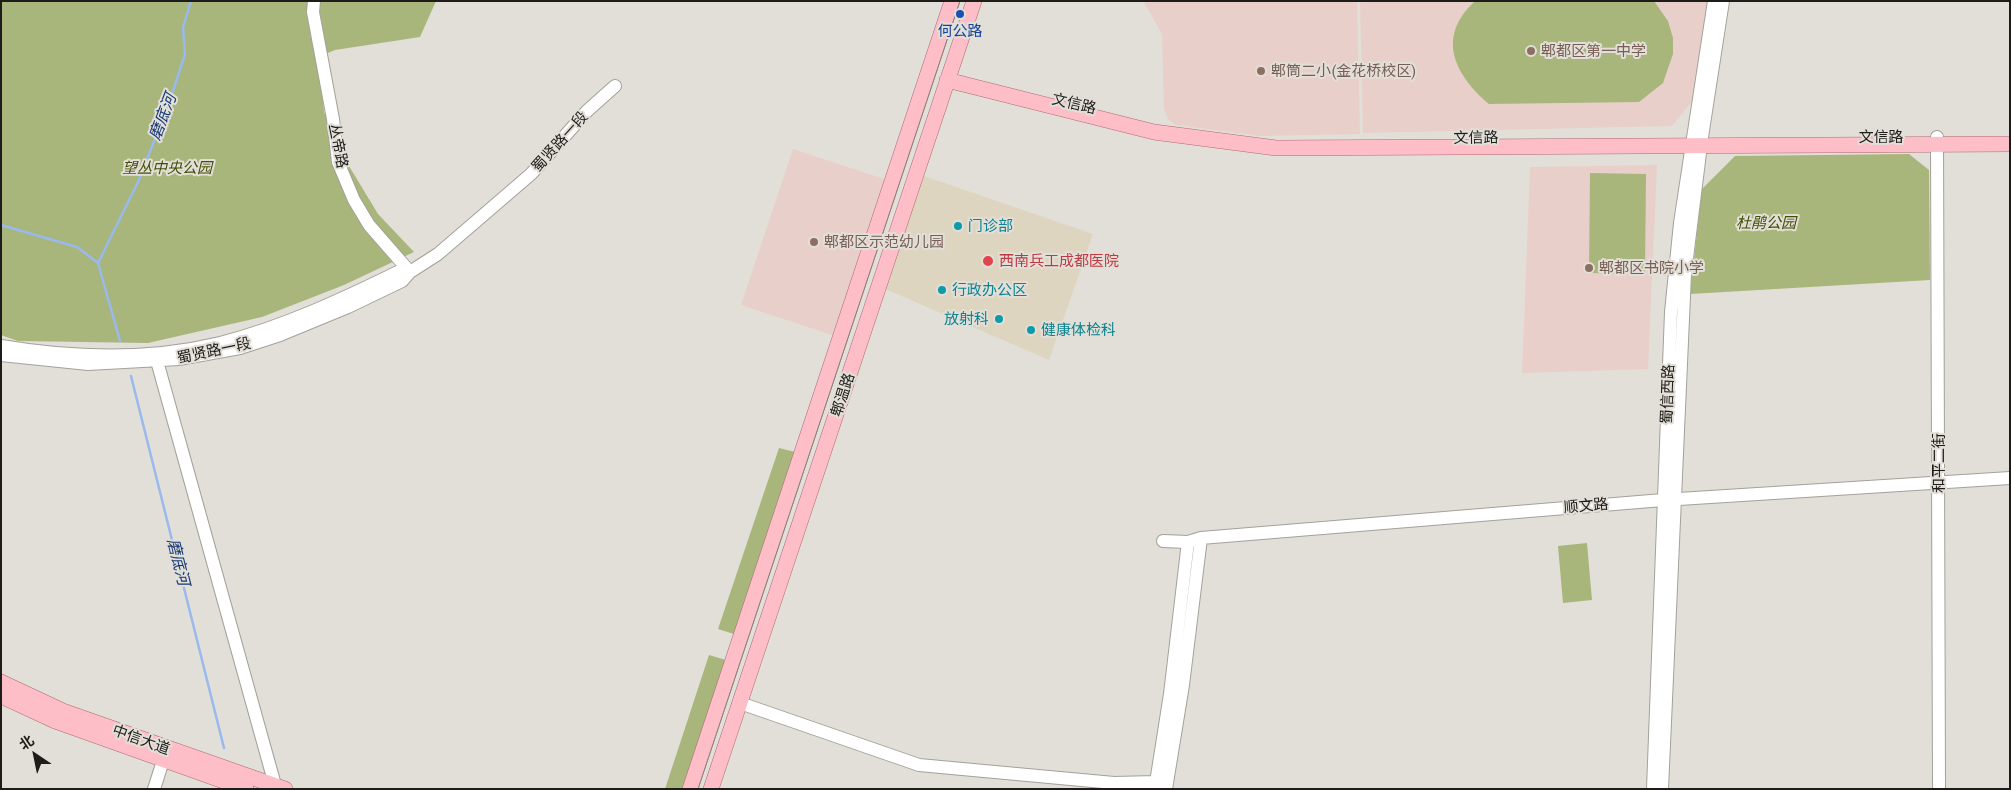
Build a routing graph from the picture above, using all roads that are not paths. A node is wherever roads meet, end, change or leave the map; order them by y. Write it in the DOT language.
graph roads {
  1 [pos="314,1"];
  2 [pos="952,1"];
  3 [pos="974,1"];
  4 [pos="1714,1"];
  5 [pos="1723,1"];
  6 [pos="948,77"];
  7 [pos="615,86"];
  8 [pos="2010,135"];
  9 [pos="1697,141"];
  10 [pos="1938,141"];
  11 [pos="2010,144"];
  12 [pos="410,272"];
  13 [pos="1,346"];
  14 [pos="1,355"];
  15 [pos="157,361"];
  16 [pos="2010,478"];
  17 [pos="1939,483"];
  18 [pos="1668,500"];
  19 [pos="1201,538"];
  20 [pos="1163,541"];
  21 [pos="1188,542"];
  22 [pos="1,682"];
  23 [pos="1,696"];
  24 [pos="740,704"];
  25 [pos="164,761"];
  26 [pos="1159,786"];
  27 [pos="280,787"];
  28 [pos="154,789"];
  29 [pos="246,789"];
  30 [pos="690,789"];
  31 [pos="711,789"];
  32 [pos="1653,789"];
  33 [pos="1662,789"];
  34 [pos="1939,789"];
  1 -- 12 [label="street, 丛帝路"];
  2 -- 30 [label="main road, 郫温路"];
  3 -- 6 [label="main road, 郫温路"];
  4 -- 9 [label="street, 蜀信西路"];
  5 -- 9 [label="street, 蜀信西路"];
  6 -- 9 [label="main road, 文信路"];
  6 -- 24 [label="main road, 郫温路"];
  7 -- 12 [label="street, 蜀贤路一段"];
  8 -- 10 [label="main road, 文信路"];
  9 -- 10 [label="main road, 文信路"];
  9 -- 18 [label="street, 蜀信西路"];
  10 -- 11 [label="main road"];
  10 -- 17 [label="street, 和平二街"];
  12 -- 13 [label="street, 蜀贤路一段"];
  12 -- 15 [label="street, 蜀贤路一段"];
  14 -- 15 [label="street, 蜀贤路一段"];
  15 -- 27 [label="street"];
  16 -- 17 [label="street, 顺文路"];
  17 -- 18 [label="street, 顺文路"];
  17 -- 34 [label="street, 和平二街"];
  18 -- 19 [label="street, 顺文路"];
  18 -- 32 [label="street, 蜀信西路"];
  18 -- 33 [label="street, 蜀信西路"];
  19 -- 21 [label="street, 顺文路"];
  19 -- 26 [label="street"];
  20 -- 21 [label="street, 顺文路"];
  21 -- 26 [label="street"];
  22 -- 27 [label="main road, 中信大道"];
  23 -- 25 [label="main road, 中信大道"];
  24 -- 26 [label="street"];
  24 -- 31 [label="main road, 郫温路"];
  25 -- 28 [label="street"];
  25 -- 29 [label="main road, 中信大道"];
}
